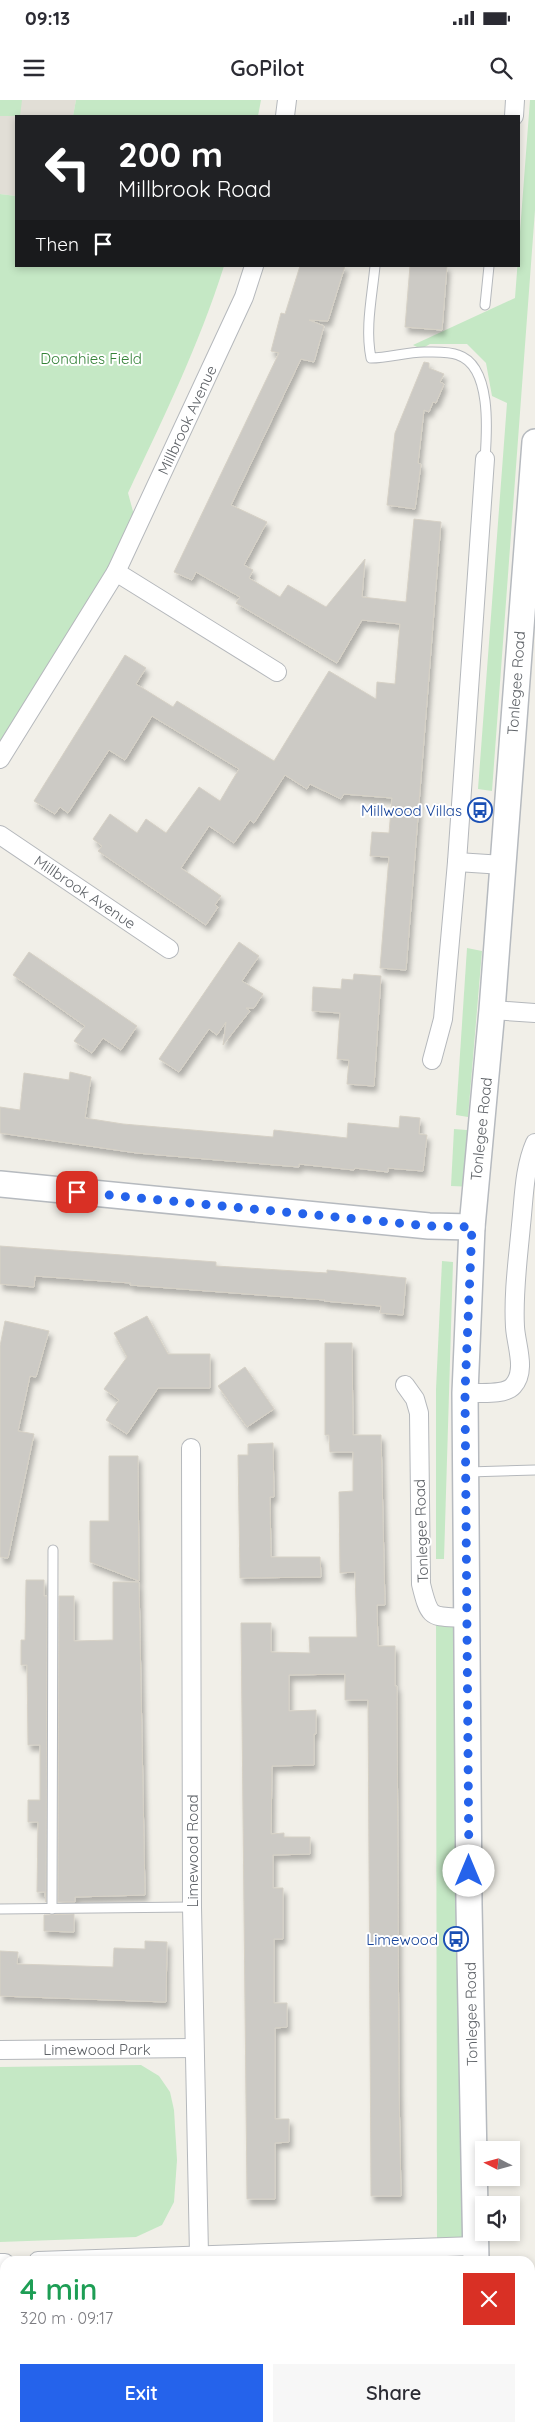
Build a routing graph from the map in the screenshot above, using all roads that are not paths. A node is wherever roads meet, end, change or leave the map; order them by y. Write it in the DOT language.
graph roads {
  1 [pos="287,100"];
  2 [pos="515,100"];
  3 [pos="285,115"];
  4 [pos="514,115"];
  5 [pos="254,267"];
  6 [pos="375,267"];
  7 [pos="489,267"];
  8 [pos="485,305"];
  9 [pos="535,442"];
  10 [pos="485,459"];
  11 [pos="532,524"];
  12 [pos="116,572"];
  13 [pos="277,672"];
  14 [pos="0,759"];
  15 [pos="0,835"];
  16 [pos="457,862"];
  17 [pos="503,865"];
  18 [pos="169,949"];
  19 [pos="492,1010"];
  20 [pos="535,1013"];
  21 [pos="432,1060"];
  22 [pos="535,1143"];
  23 [pos="0,1184"];
  24 [pos="472,1227"];
  25 [pos="405,1385"];
  26 [pos="465,1392"];
  27 [pos="191,1448"];
  28 [pos="535,1470"];
  29 [pos="465,1472"];
  30 [pos="52,1550"];
  31 [pos="466,1618"];
  32 [pos="192,1907"];
  33 [pos="0,1909"];
  34 [pos="52,1909"];
  35 [pos="194,2048"];
  36 [pos="0,2050"];
  37 [pos="199,2254"];
  38 [pos="476,2254"];
  39 [pos="153,2256"];
  1 -- 3 [label="street"];
  2 -- 4 [label="street"];
  5 -- 12 [label="street, Millbrook Avenue"];
  6 -- 10 [label="lane"];
  7 -- 8 [label="lane"];
  9 -- 11 [label="main road, Tonlegee Road"];
  10 -- 16 [label="street"];
  11 -- 17 [label="main road, Tonlegee Road"];
  12 -- 13 [label="street"];
  12 -- 14 [label="street, Millbrook Avenue"];
  15 -- 18 [label="street, Millbrook Avenue"];
  16 -- 17 [label="street"];
  16 -- 21 [label="street"];
  17 -- 19 [label="main road, Tonlegee Road"];
  19 -- 20 [label="street"];
  19 -- 24 [label="main road, Tonlegee Road"];
  22 -- 26 [label="street"];
  23 -- 24 [label="main road"];
  24 -- 26 [label="main road, Tonlegee Road"];
  25 -- 31 [label="street, Tonlegee Road"];
  26 -- 29 [label="main road, Tonlegee Road"];
  27 -- 32 [label="street, Limewood Road"];
  28 -- 29 [label="lane"];
  29 -- 31 [label="main road, Tonlegee Road"];
  30 -- 34 [label="lane"];
  31 -- 38 [label="main road, Tonlegee Road"];
  32 -- 34 [label="lane"];
  32 -- 35 [label="street, Limewood Road"];
  33 -- 34 [label="lane"];
  35 -- 36 [label="street, Limewood Park"];
  35 -- 37 [label="street, Limewood Road"];
  37 -- 38 [label="street"];
  37 -- 39 [label="street"];
}
